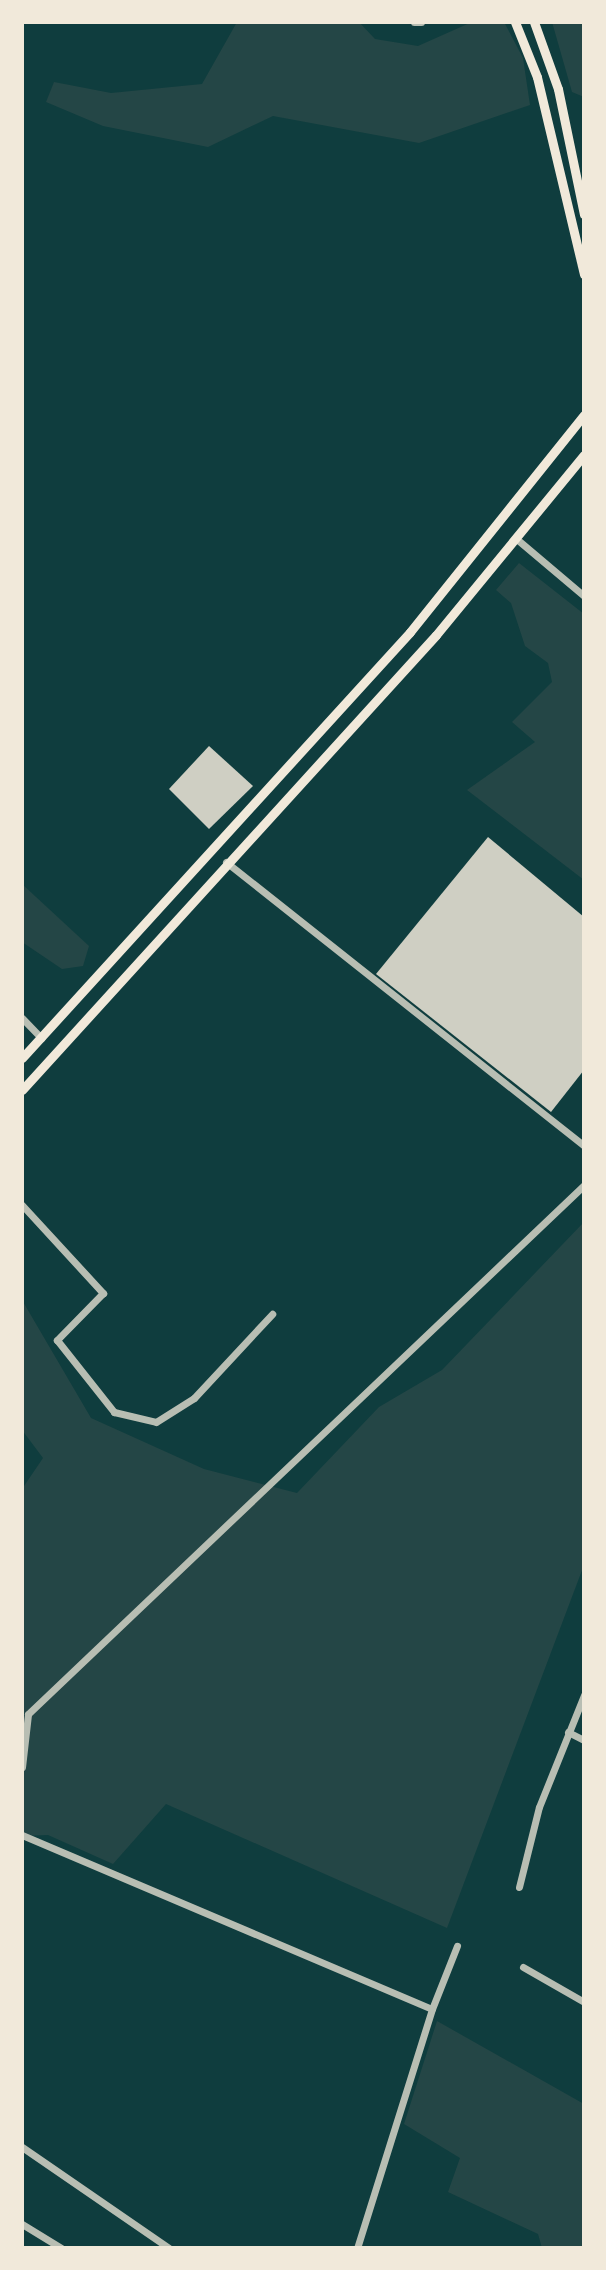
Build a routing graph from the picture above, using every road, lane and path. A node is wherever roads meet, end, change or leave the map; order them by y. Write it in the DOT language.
graph roads {
  1 [pos="414,22"];
  2 [pos="421,22"];
  3 [pos="515,22"];
  4 [pos="534,22"];
  5 [pos="584,214"];
  6 [pos="584,274"];
  7 [pos="584,415"];
  8 [pos="584,455"];
  9 [pos="519,541"];
  10 [pos="584,596"];
  11 [pos="237,822"];
  12 [pos="252,835"];
  13 [pos="226,862"];
  14 [pos="22,1018"];
  15 [pos="41,1038"];
  16 [pos="22,1058"];
  17 [pos="22,1090"];
  18 [pos="584,1146"];
  19 [pos="584,1185"];
  20 [pos="22,1205"];
  21 [pos="272,1314"];
  22 [pos="584,1695"];
  23 [pos="568,1732"];
  24 [pos="584,1740"];
  25 [pos="22,1767"];
  26 [pos="22,1835"];
  27 [pos="519,1887"];
  28 [pos="457,1946"];
  29 [pos="523,1967"];
  30 [pos="584,2002"];
  31 [pos="432,2009"];
  32 [pos="22,2147"];
  33 [pos="22,2224"];
  34 [pos="61,2248"];
  35 [pos="169,2248"];
  36 [pos="357,2248"];
  1 -- 2 [label="street"];
  3 -- 6 [label="main road"];
  4 -- 5 [label="main road"];
  7 -- 11 [label="main road"];
  8 -- 9 [label="main road"];
  9 -- 10 [label="street"];
  9 -- 12 [label="main road"];
  11 -- 12 [label="main road"];
  11 -- 15 [label="main road"];
  12 -- 13 [label="main road"];
  13 -- 17 [label="main road"];
  13 -- 18 [label="street"];
  14 -- 15 [label="street"];
  15 -- 16 [label="main road"];
  19 -- 25 [label="street"];
  20 -- 21 [label="street"];
  22 -- 23 [label="street"];
  23 -- 24 [label="street"];
  23 -- 27 [label="street"];
  26 -- 31 [label="street"];
  28 -- 31 [label="street"];
  29 -- 30 [label="street"];
  31 -- 36 [label="street"];
  32 -- 35 [label="street"];
  33 -- 34 [label="street"];
}
